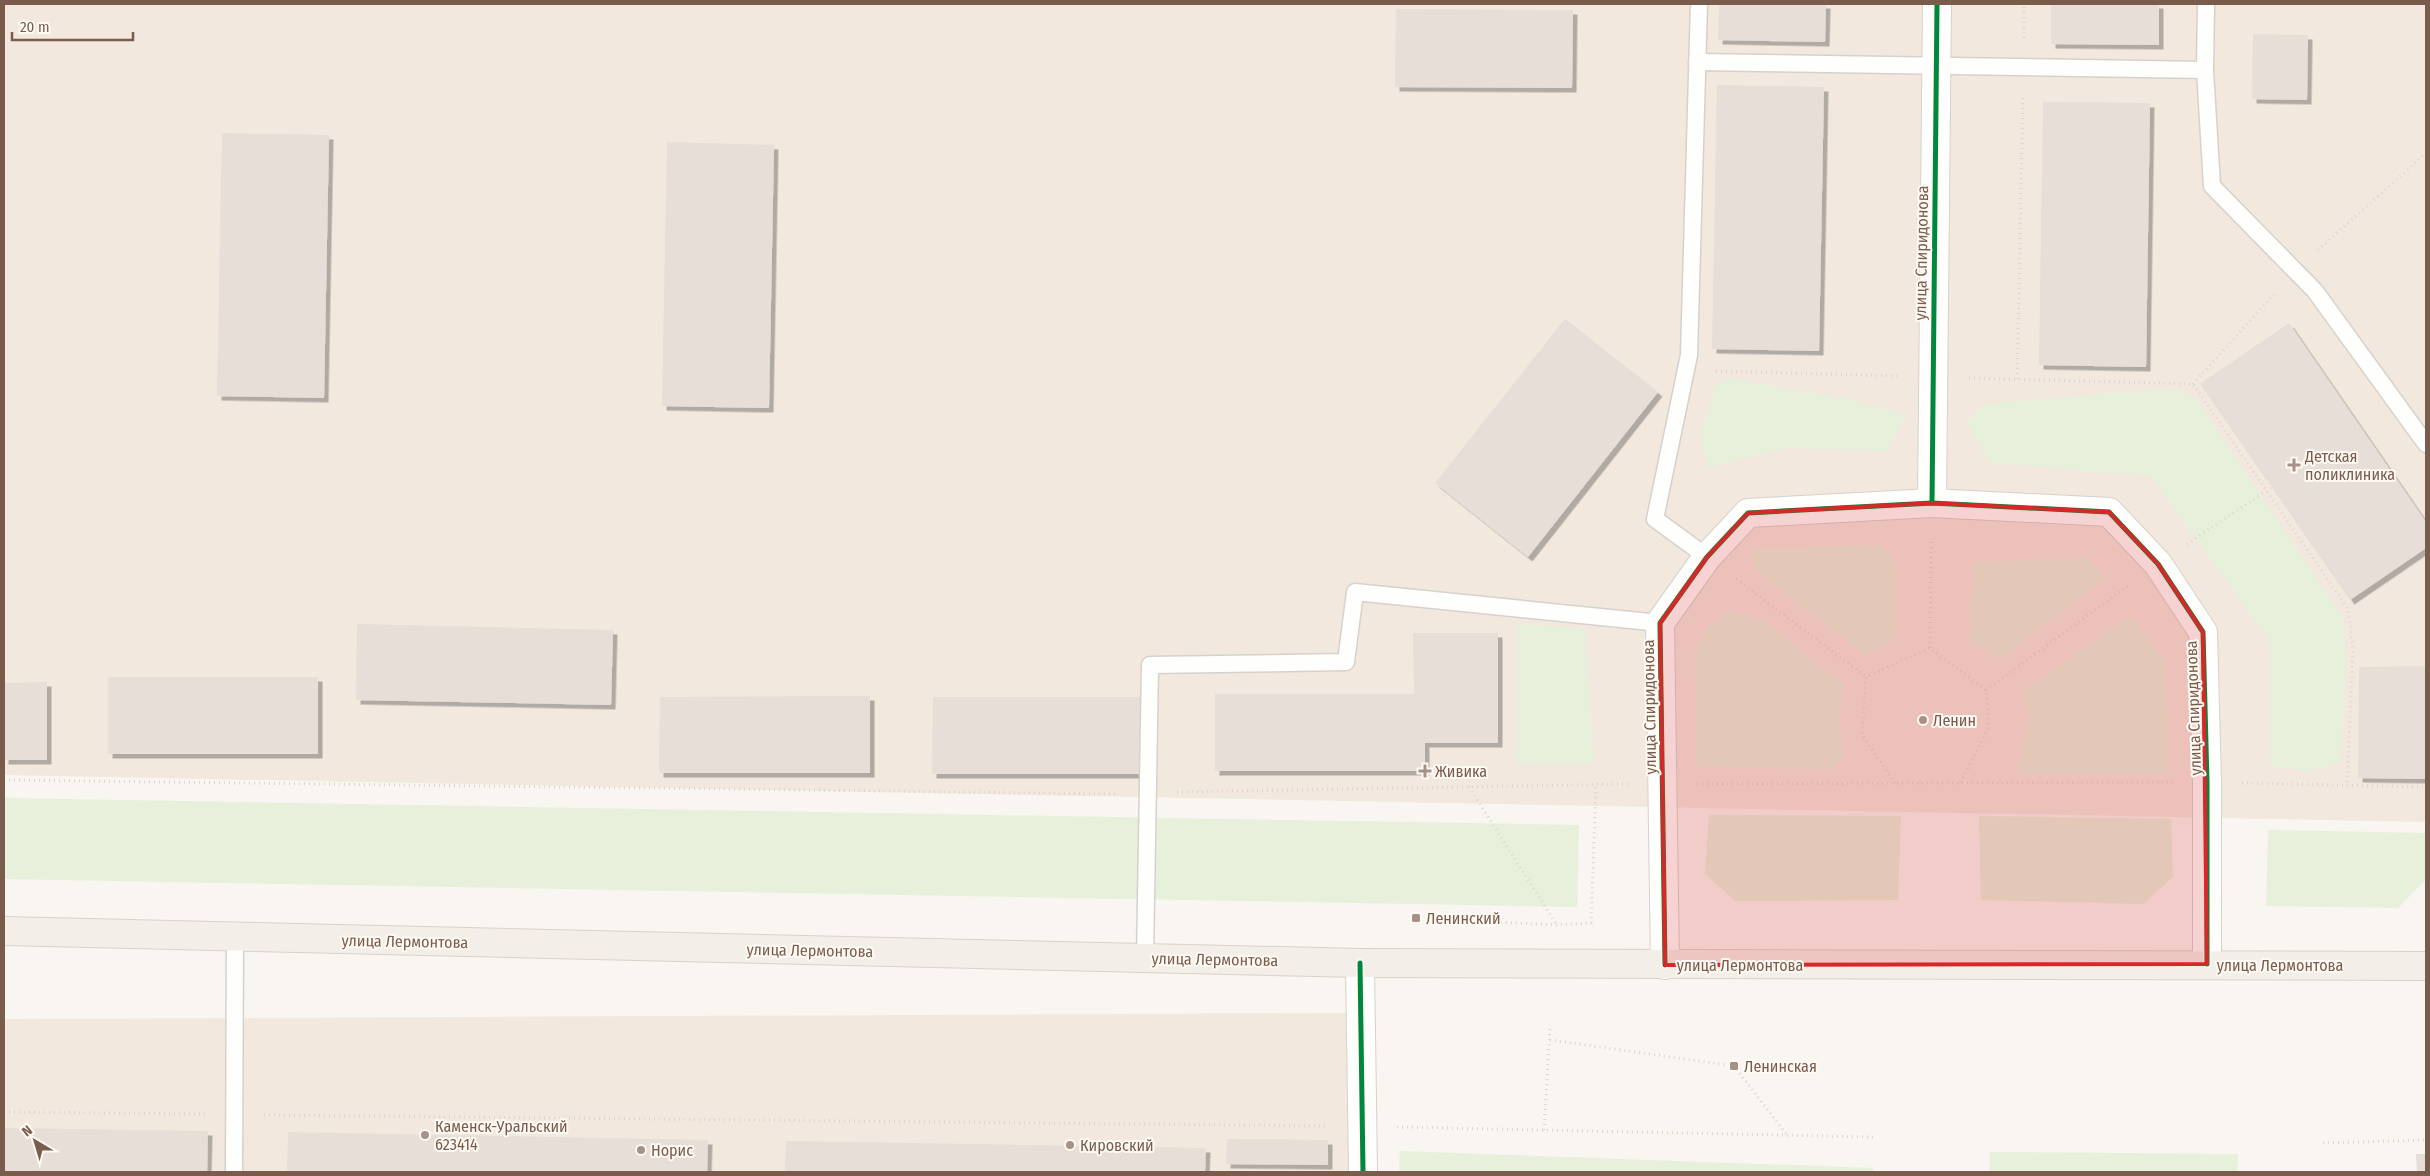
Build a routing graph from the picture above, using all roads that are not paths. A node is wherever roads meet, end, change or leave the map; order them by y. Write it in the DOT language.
graph roads {
  1 [pos="1699,4"];
  2 [pos="1938,4"];
  3 [pos="2206,4"];
  4 [pos="1697,62"];
  5 [pos="1936,67"];
  6 [pos="2205,70"];
  7 [pos="2426,444"];
  8 [pos="1932,503"];
  9 [pos="1707,557"];
  10 [pos="1660,623"];
  11 [pos="4,931"];
  12 [pos="235,937"];
  13 [pos="1145,958"];
  14 [pos="1360,963"];
  15 [pos="2207,964"];
  16 [pos="1665,965"];
  17 [pos="2426,966"];
  18 [pos="234,1172"];
  19 [pos="1363,1172"];
  1 -- 4 [label="lane"];
  2 -- 5 [label="street, улица Спиридонова"];
  3 -- 6 [label="lane"];
  4 -- 5 [label="lane"];
  4 -- 9 [label="lane"];
  5 -- 6 [label="lane"];
  5 -- 8 [label="street, улица Спиридонова"];
  6 -- 7 [label="lane"];
  8 -- 9 [label="street, улица Спиридонова"];
  8 -- 15 [label="street, улица Спиридонова"];
  9 -- 10 [label="street, улица Спиридонова"];
  10 -- 13 [label="lane"];
  10 -- 16 [label="street, улица Спиридонова"];
  11 -- 12 [label="main road, улица Лермонтова"];
  12 -- 13 [label="main road, улица Лермонтова"];
  12 -- 18 [label="lane"];
  13 -- 14 [label="main road, улица Лермонтова"];
  14 -- 16 [label="main road, улица Лермонтова"];
  14 -- 19 [label="street"];
  15 -- 16 [label="main road, улица Лермонтова"];
  15 -- 17 [label="main road, улица Лермонтова"];
}
